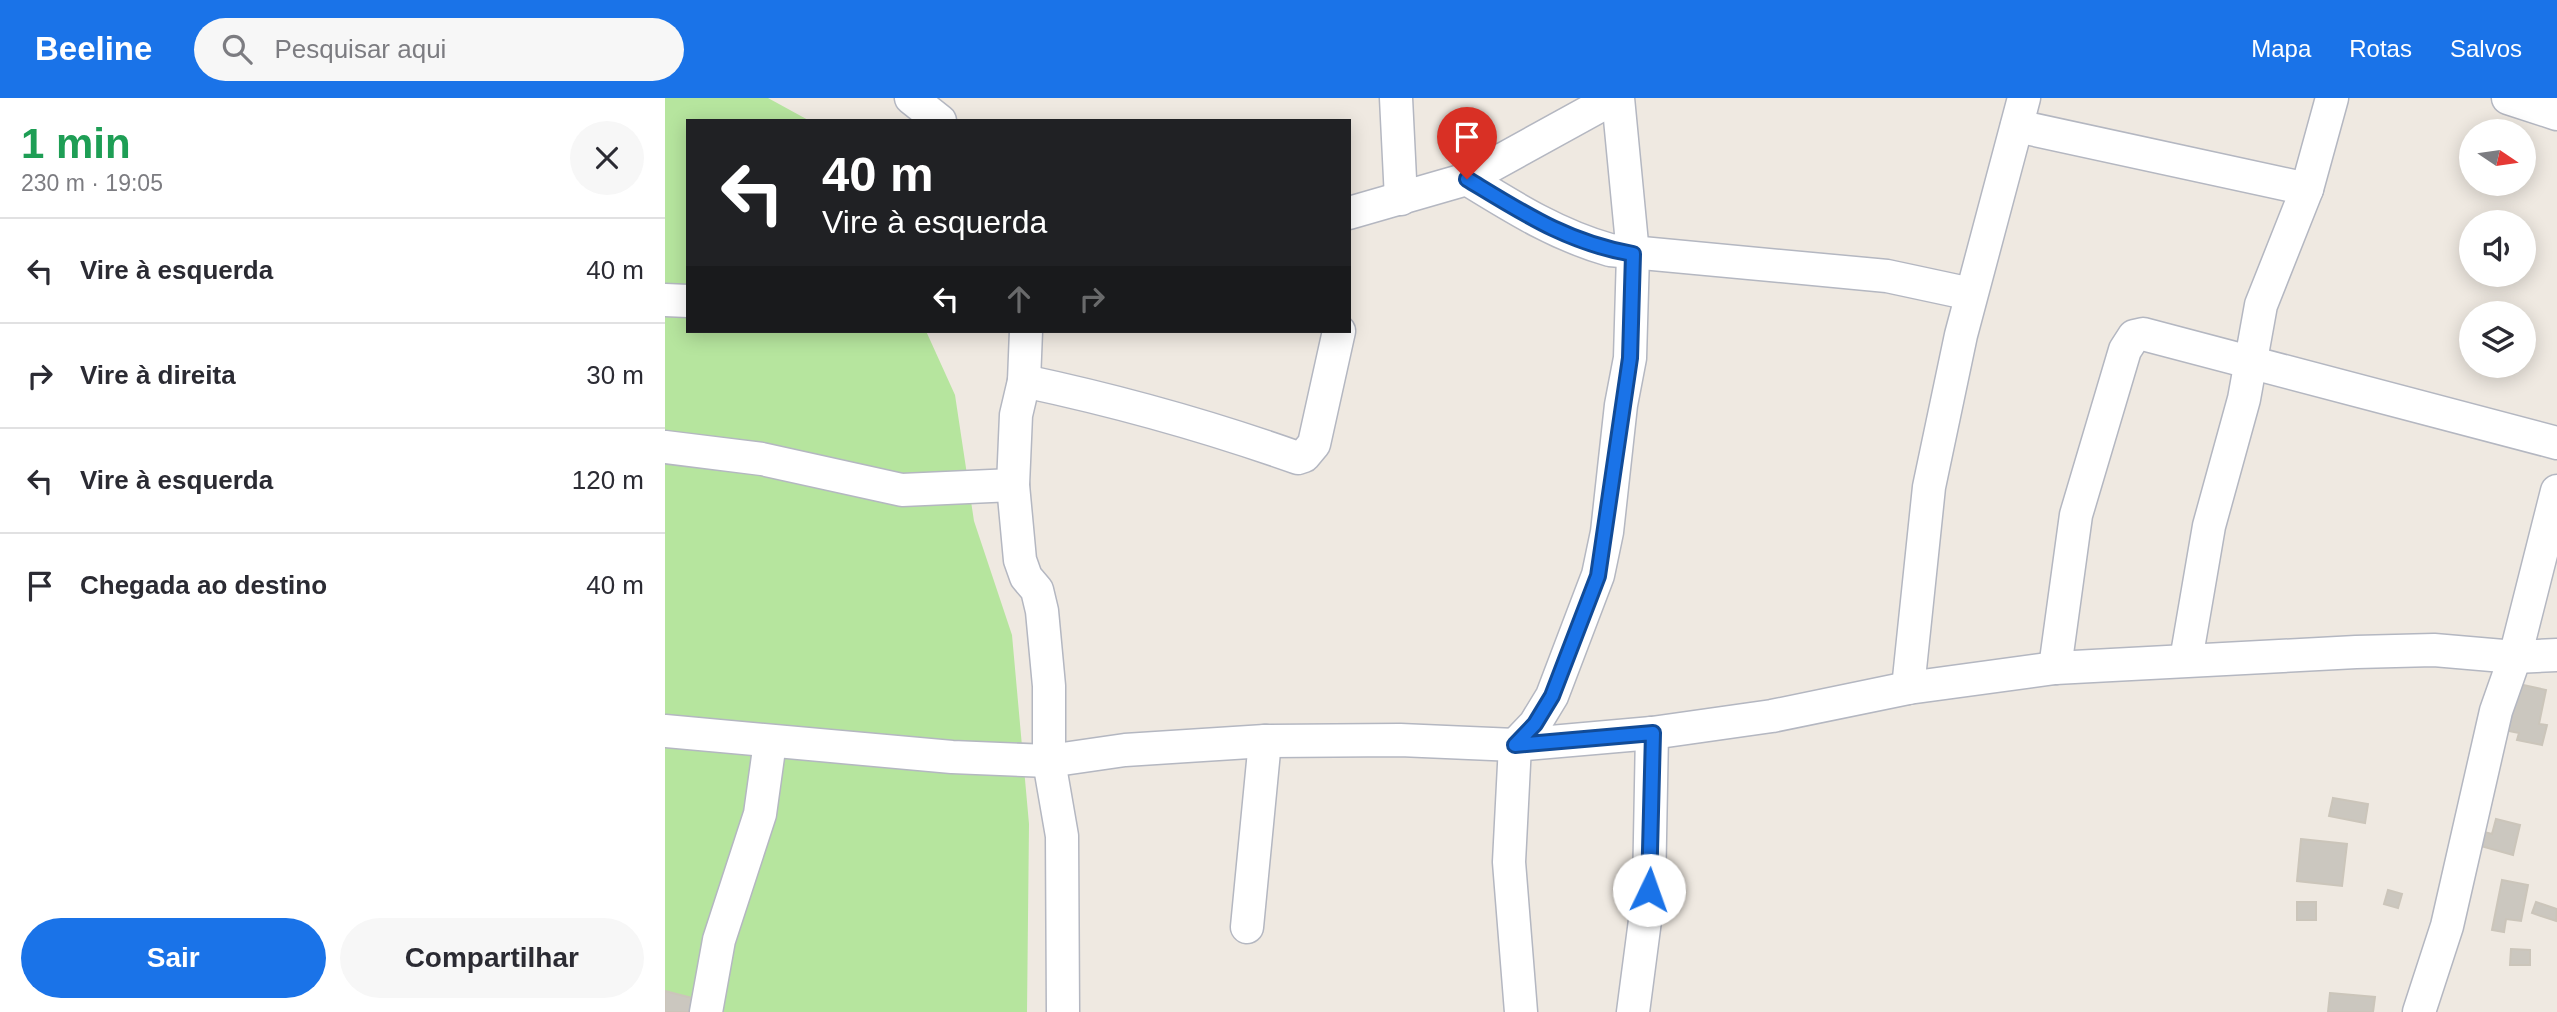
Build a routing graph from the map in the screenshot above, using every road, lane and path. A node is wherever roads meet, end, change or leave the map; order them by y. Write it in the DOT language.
graph roads {
  1 [pos="911,98"];
  2 [pos="1396,98"];
  3 [pos="1616,98"];
  4 [pos="2333,98"];
  5 [pos="2508,98"];
  6 [pos="2020,112"];
  7 [pos="2557,114"];
  8 [pos="937,119"];
  9 [pos="1467,179"];
  10 [pos="2307,189"];
  11 [pos="1401,200"];
  12 [pos="1351,212"];
  13 [pos="1633,254"];
  14 [pos="1971,294"];
  15 [pos="665,300"];
  16 [pos="686,301"];
  17 [pos="1026,333"];
  18 [pos="1339,333"];
  19 [pos="2249,362"];
  20 [pos="1024,381"];
  21 [pos="2557,443"];
  22 [pos="665,447"];
  23 [pos="1013,485"];
  24 [pos="2557,491"];
  25 [pos="2557,655"];
  26 [pos="2515,657"];
  27 [pos="2186,660"];
  28 [pos="2055,668"];
  29 [pos="1907,688"];
  30 [pos="665,732"];
  31 [pos="1653,733"];
  32 [pos="1265,741"];
  33 [pos="770,742"];
  34 [pos="1515,745"];
  35 [pos="1049,761"];
  36 [pos="1247,927"];
  37 [pos="706,1012"];
  38 [pos="1063,1012"];
  39 [pos="1521,1012"];
  40 [pos="1633,1012"];
  41 [pos="2419,1012"];
  1 -- 8 [label="street"];
  2 -- 11 [label="street"];
  3 -- 9 [label="street"];
  3 -- 13 [label="street"];
  4 -- 10 [label="street"];
  5 -- 7 [label="street"];
  6 -- 10 [label="street"];
  6 -- 14 [label="street"];
  9 -- 11 [label="street"];
  9 -- 13 [label="street"];
  10 -- 19 [label="street"];
  11 -- 12 [label="street"];
  13 -- 14 [label="street"];
  13 -- 34 [label="street"];
  14 -- 29 [label="street"];
  15 -- 16 [label="street"];
  17 -- 20 [label="street"];
  18 -- 20 [label="street"];
  19 -- 21 [label="street"];
  19 -- 27 [label="street"];
  19 -- 28 [label="street"];
  20 -- 23 [label="street"];
  22 -- 23 [label="street"];
  23 -- 35 [label="street"];
  24 -- 26 [label="street"];
  25 -- 26 [label="street"];
  26 -- 27 [label="street"];
  26 -- 41 [label="street"];
  27 -- 28 [label="street"];
  28 -- 29 [label="street"];
  29 -- 31 [label="street"];
  30 -- 33 [label="street"];
  31 -- 34 [label="street"];
  31 -- 40 [label="street"];
  32 -- 34 [label="street"];
  32 -- 35 [label="street"];
  32 -- 36 [label="street"];
  33 -- 35 [label="street"];
  33 -- 37 [label="street"];
  34 -- 39 [label="street"];
  35 -- 38 [label="street"];
}
